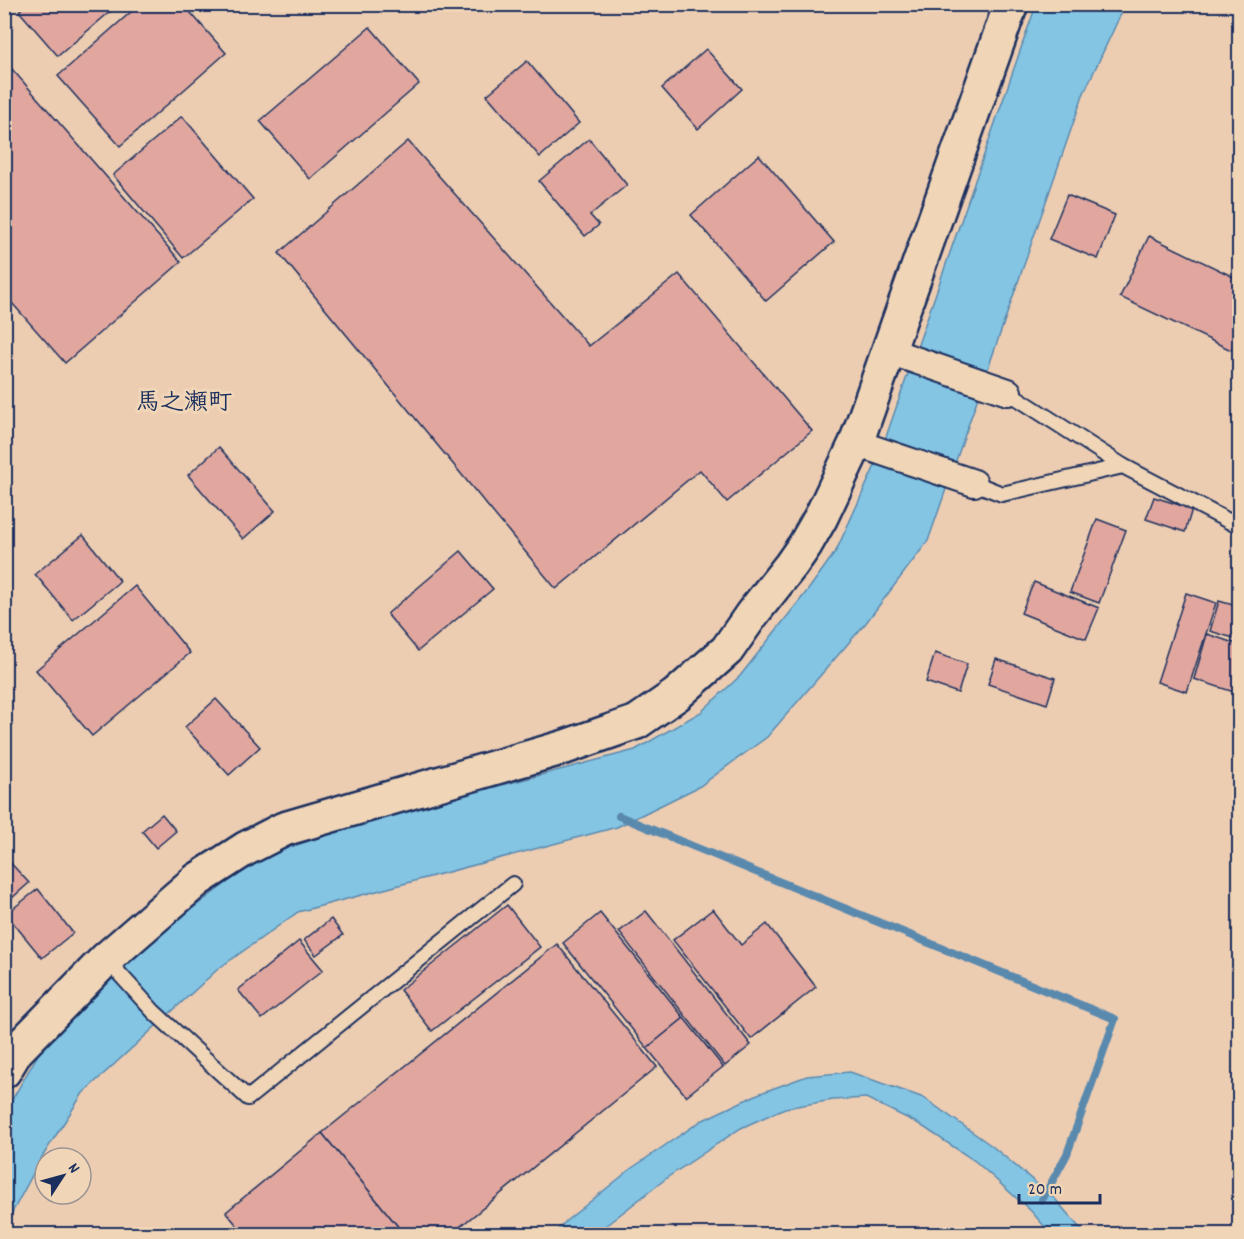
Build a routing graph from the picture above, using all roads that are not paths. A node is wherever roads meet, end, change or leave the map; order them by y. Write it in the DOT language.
graph roads {
  1 [pos="1011,4"];
  2 [pos="889,351"];
  3 [pos="1008,392"];
  4 [pos="856,443"];
  5 [pos="1123,466"];
  6 [pos="975,483"];
  7 [pos="1239,527"];
  8 [pos="513,884"];
  9 [pos="110,964"];
  10 [pos="4,1071"];
  1 -- 2 [label="street"];
  2 -- 3 [label="street"];
  2 -- 4 [label="street"];
  3 -- 5 [label="lane"];
  4 -- 6 [label="street"];
  4 -- 9 [label="street"];
  5 -- 6 [label="lane"];
  5 -- 7 [label="lane"];
  8 -- 9 [label="lane"];
  9 -- 10 [label="street"];
}
